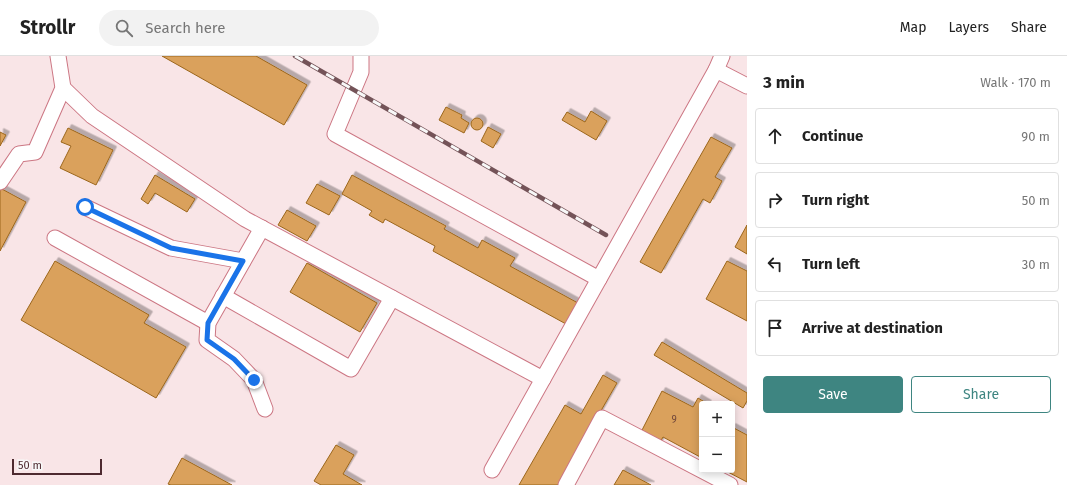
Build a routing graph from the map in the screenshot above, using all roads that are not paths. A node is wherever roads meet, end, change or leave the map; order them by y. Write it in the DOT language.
graph roads {
  1 [pos="58,56"];
  2 [pos="361,56"];
  3 [pos="722,56"];
  4 [pos="716,70"];
  5 [pos="747,86"];
  6 [pos="63,88"];
  7 [pos="0,182"];
  8 [pos="85,207"];
  9 [pos="262,228"];
  10 [pos="55,238"];
  11 [pos="243,261"];
  12 [pos="599,279"];
  13 [pos="223,296"];
  14 [pos="392,298"];
  15 [pos="208,323"];
  16 [pos="543,379"];
  17 [pos="265,409"];
  18 [pos="492,470"];
  19 [pos="566,485"];
  20 [pos="730,485"];
  1 -- 6 [label="lane"];
  2 -- 12 [label="lane"];
  3 -- 4 [label="lane"];
  4 -- 5 [label="lane"];
  4 -- 12 [label="lane"];
  6 -- 7 [label="lane"];
  6 -- 9 [label="lane"];
  8 -- 11 [label="lane"];
  9 -- 11 [label="lane"];
  9 -- 14 [label="lane"];
  10 -- 15 [label="lane"];
  11 -- 13 [label="lane"];
  12 -- 16 [label="lane"];
  13 -- 14 [label="lane"];
  13 -- 15 [label="lane"];
  14 -- 16 [label="lane"];
  15 -- 17 [label="lane"];
  16 -- 18 [label="lane"];
  19 -- 20 [label="lane"];
}
